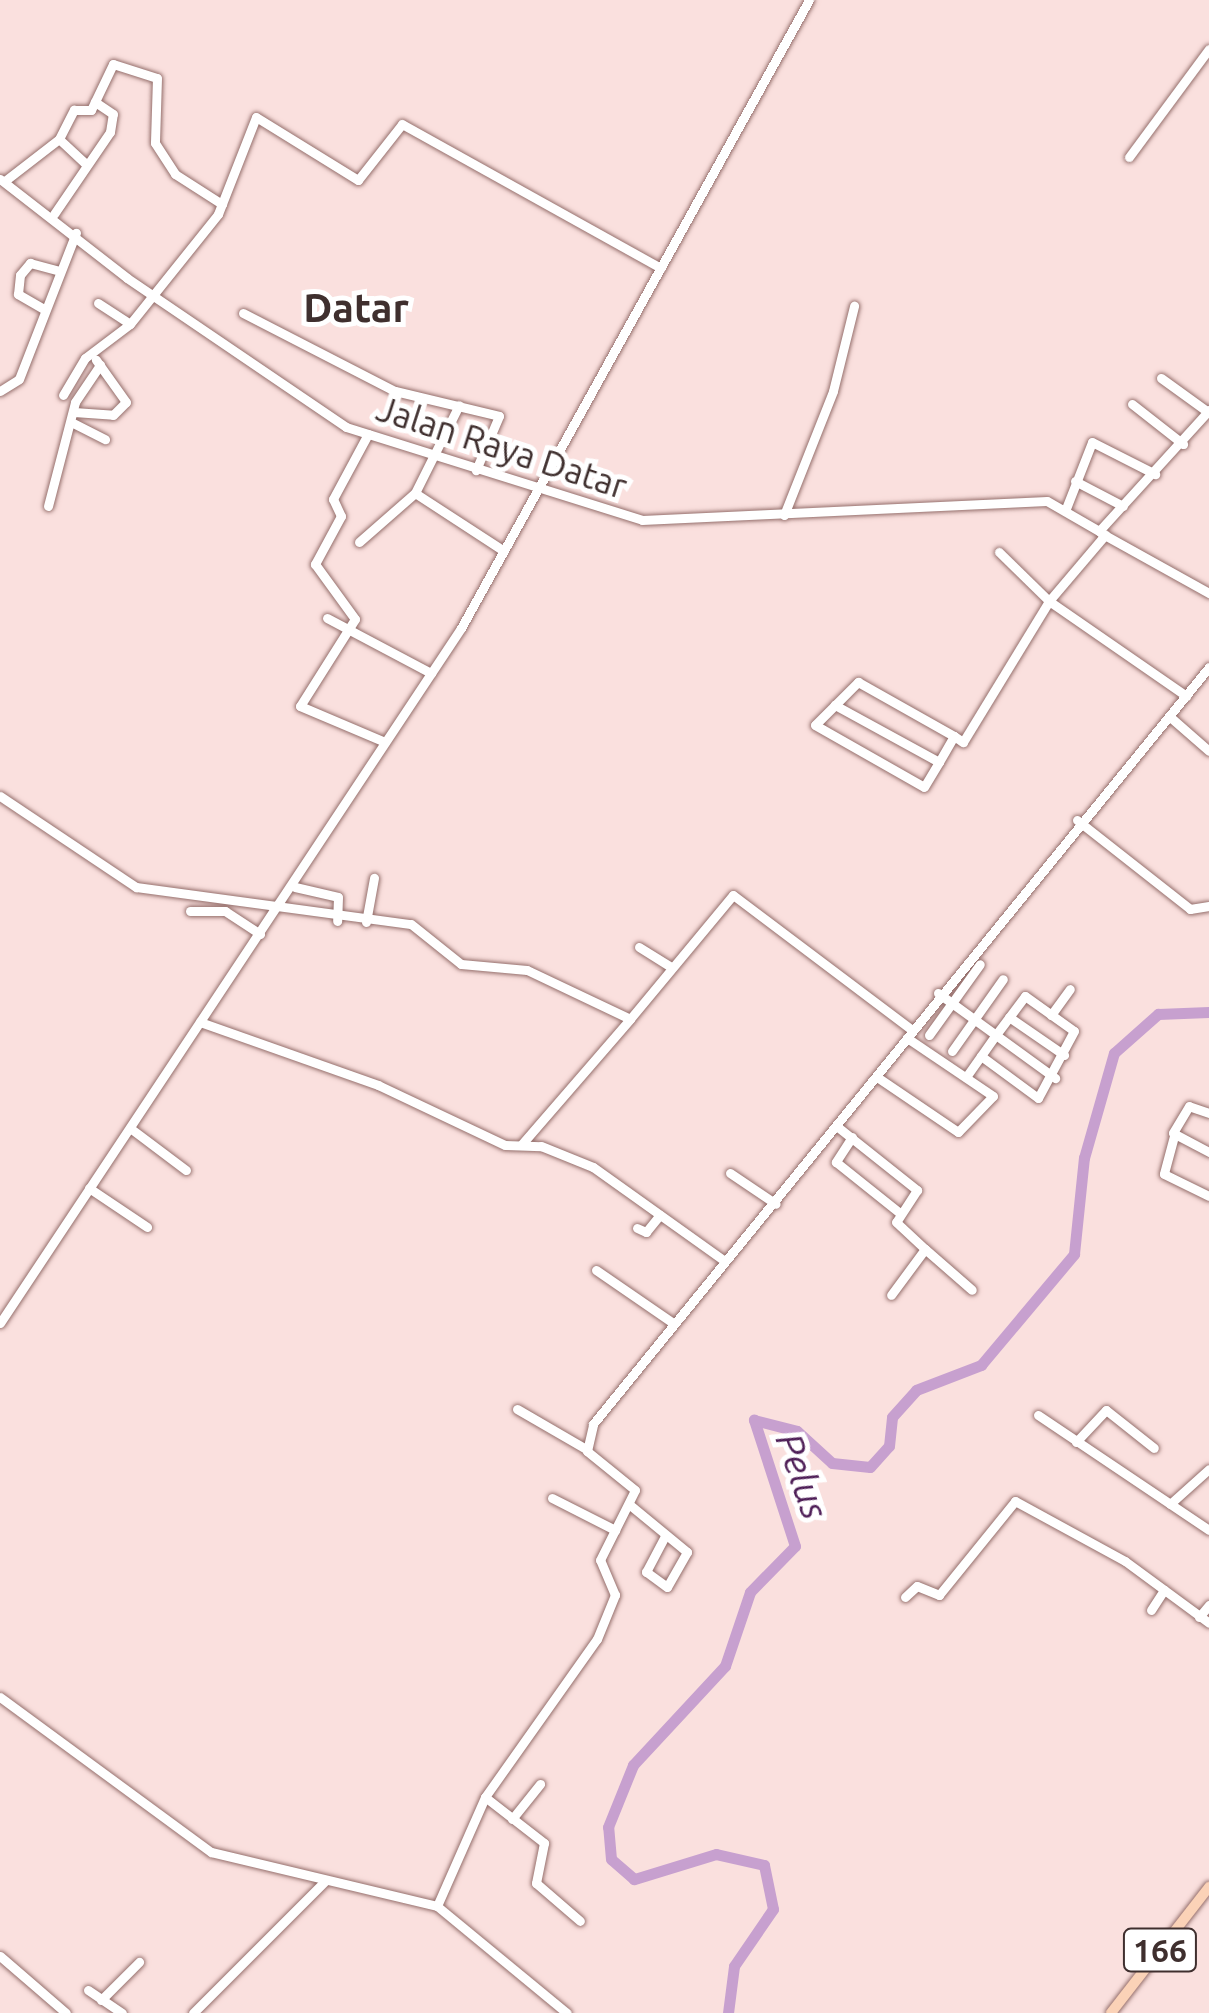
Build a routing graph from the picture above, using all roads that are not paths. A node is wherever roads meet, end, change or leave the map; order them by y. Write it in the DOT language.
graph roads {
  1 [pos="809,0"];
  2 [pos="1209,49"];
  3 [pos="95,102"];
  4 [pos="59,139"];
  5 [pos="1129,156"];
  6 [pos="87,166"];
  7 [pos="3,179"];
  8 [pos="222,204"];
  9 [pos="54,214"];
  10 [pos="76,233"];
  11 [pos="661,268"];
  12 [pos="57,270"];
  13 [pos="153,297"];
  14 [pos="98,304"];
  15 [pos="854,306"];
  16 [pos="42,308"];
  17 [pos="244,314"];
  18 [pos="130,324"];
  19 [pos="97,361"];
  20 [pos="1161,378"];
  21 [pos="72,382"];
  22 [pos="85,388"];
  23 [pos="0,391"];
  24 [pos="63,395"];
  25 [pos="1132,404"];
  26 [pos="459,406"];
  27 [pos="1208,411"];
  28 [pos="74,418"];
  29 [pos="368,434"];
  30 [pos="106,440"];
  31 [pos="1183,444"];
  32 [pos="437,457"];
  33 [pos="476,470"];
  34 [pos="1155,474"];
  35 [pos="1075,481"];
  36 [pos="536,490"];
  37 [pos="415,493"];
  38 [pos="48,506"];
  39 [pos="1123,506"];
  40 [pos="1065,511"];
  41 [pos="784,515"];
  42 [pos="1102,533"];
  43 [pos="359,542"];
  44 [pos="504,551"];
  45 [pos="999,552"];
  46 [pos="1209,593"];
  47 [pos="1049,601"];
  48 [pos="326,618"];
  49 [pos="349,636"];
  50 [pos="1209,667"];
  51 [pos="431,673"];
  52 [pos="1186,696"];
  53 [pos="835,704"];
  54 [pos="1168,716"];
  55 [pos="954,736"];
  56 [pos="385,742"];
  57 [pos="1209,751"];
  58 [pos="939,762"];
  59 [pos="0,796"];
  60 [pos="1078,820"];
  61 [pos="374,878"];
  62 [pos="295,887"];
  63 [pos="1209,906"];
  64 [pos="279,909"];
  65 [pos="190,911"];
  66 [pos="337,920"];
  67 [pos="366,922"];
  68 [pos="260,934"];
  69 [pos="639,947"];
  70 [pos="980,964"];
  71 [pos="672,967"];
  72 [pos="1003,979"];
  73 [pos="1070,989"];
  74 [pos="938,992"];
  75 [pos="952,1002"];
  76 [pos="1051,1014"];
  77 [pos="1009,1017"];
  78 [pos="630,1020"];
  79 [pos="974,1020"];
  80 [pos="200,1022"];
  81 [pos="910,1034"];
  82 [pos="929,1035"];
  83 [pos="995,1036"];
  84 [pos="952,1051"];
  85 [pos="1064,1055"];
  86 [pos="981,1056"];
  87 [pos="966,1077"];
  88 [pos="877,1078"];
  89 [pos="1055,1078"];
  90 [pos="1209,1113"];
  91 [pos="130,1128"];
  92 [pos="838,1128"];
  93 [pos="1174,1136"];
  94 [pos="852,1137"];
  95 [pos="521,1146"];
  96 [pos="1209,1152"];
  97 [pos="186,1170"];
  98 [pos="730,1173"];
  99 [pos="89,1188"];
  100 [pos="1209,1196"];
  101 [pos="776,1204"];
  102 [pos="900,1213"];
  103 [pos="660,1214"];
  104 [pos="148,1227"];
  105 [pos="637,1228"];
  106 [pos="925,1249"];
  107 [pos="725,1261"];
  108 [pos="596,1270"];
  109 [pos="972,1290"];
  110 [pos="891,1295"];
  111 [pos="0,1302"];
  112 [pos="10,1310"];
  113 [pos="0,1323"];
  114 [pos="672,1323"];
  115 [pos="516,1410"];
  116 [pos="1038,1415"];
  117 [pos="1076,1442"];
  118 [pos="1154,1448"];
  119 [pos="586,1449"];
  120 [pos="1209,1469"];
  121 [pos="552,1498"];
  122 [pos="1170,1504"];
  123 [pos="630,1506"];
  124 [pos="615,1530"];
  125 [pos="1209,1530"];
  126 [pos="665,1536"];
  127 [pos="1164,1590"];
  128 [pos="906,1597"];
  129 [pos="1209,1605"];
  130 [pos="1150,1610"];
  131 [pos="1199,1617"];
  132 [pos="1209,1623"];
  133 [pos="0,1698"];
  134 [pos="540,1784"];
  135 [pos="485,1798"];
  136 [pos="512,1819"];
  137 [pos="325,1880"];
  138 [pos="1209,1887"];
  139 [pos="437,1906"];
  140 [pos="580,1922"];
  141 [pos="0,1956"];
  142 [pos="139,1962"];
  143 [pos="88,1990"];
  144 [pos="100,2000"];
  145 [pos="66,2013"];
  146 [pos="122,2013"];
  147 [pos="192,2013"];
  148 [pos="566,2013"];
  149 [pos="1112,2013"];
  1 -- 11 [label="street"];
  2 -- 5 [label="street"];
  3 -- 4 [label="street"];
  3 -- 6 [label="street"];
  3 -- 8 [label="street"];
  4 -- 6 [label="street"];
  4 -- 7 [label="street"];
  6 -- 9 [label="street"];
  7 -- 9 [label="street, Jalan Raya Datar"];
  8 -- 11 [label="street"];
  8 -- 13 [label="street"];
  9 -- 10 [label="street, Jalan Raya Datar"];
  10 -- 12 [label="street"];
  10 -- 13 [label="street, Jalan Raya Datar"];
  11 -- 36 [label="street"];
  12 -- 16 [label="street"];
  12 -- 16 [label="street"];
  13 -- 18 [label="street"];
  13 -- 29 [label="street, Jalan Raya Datar"];
  14 -- 18 [label="street"];
  15 -- 41 [label="street"];
  16 -- 23 [label="street"];
  17 -- 26 [label="street"];
  18 -- 19 [label="street"];
  19 -- 21 [label="street"];
  19 -- 22 [label="street"];
  19 -- 28 [label="street"];
  20 -- 27 [label="street"];
  21 -- 22 [label="street"];
  21 -- 24 [label="street"];
  22 -- 28 [label="street"];
  25 -- 31 [label="street"];
  26 -- 32 [label="street"];
  26 -- 33 [label="street"];
  27 -- 31 [label="street"];
  28 -- 30 [label="street"];
  28 -- 38 [label="street"];
  29 -- 32 [label="street, Jalan Raya Datar"];
  29 -- 49 [label="street"];
  31 -- 34 [label="street"];
  32 -- 33 [label="street, Jalan Raya Datar"];
  32 -- 37 [label="street"];
  33 -- 36 [label="street, Jalan Raya Datar"];
  34 -- 35 [label="street"];
  34 -- 39 [label="street"];
  35 -- 39 [label="street"];
  35 -- 40 [label="street"];
  36 -- 41 [label="street, Jalan Raya Datar"];
  36 -- 44 [label="street"];
  37 -- 43 [label="street"];
  37 -- 44 [label="street"];
  39 -- 42 [label="street"];
  40 -- 41 [label="street, Jalan Raya Datar"];
  40 -- 42 [label="street"];
  42 -- 46 [label="street"];
  42 -- 47 [label="street"];
  44 -- 51 [label="street"];
  45 -- 47 [label="street"];
  47 -- 52 [label="street"];
  47 -- 55 [label="street"];
  48 -- 49 [label="street"];
  49 -- 51 [label="street"];
  49 -- 56 [label="street"];
  50 -- 52 [label="street"];
  51 -- 56 [label="street"];
  52 -- 54 [label="street"];
  53 -- 55 [label="street"];
  53 -- 58 [label="street"];
  53 -- 58 [label="street"];
  54 -- 57 [label="street"];
  54 -- 60 [label="street"];
  55 -- 58 [label="street"];
  56 -- 62 [label="street"];
  59 -- 64 [label="street"];
  60 -- 63 [label="street"];
  60 -- 74 [label="street"];
  61 -- 67 [label="street"];
  62 -- 64 [label="street"];
  62 -- 66 [label="street"];
  64 -- 66 [label="street"];
  64 -- 68 [label="street"];
  65 -- 68 [label="street"];
  66 -- 67 [label="street"];
  67 -- 78 [label="street"];
  68 -- 80 [label="street"];
  69 -- 71 [label="street"];
  70 -- 75 [label="street"];
  71 -- 78 [label="street"];
  71 -- 81 [label="street"];
  72 -- 79 [label="street"];
  73 -- 76 [label="street"];
  74 -- 75 [label="street"];
  74 -- 81 [label="street"];
  75 -- 79 [label="street"];
  75 -- 82 [label="street"];
  76 -- 77 [label="street"];
  76 -- 85 [label="street"];
  77 -- 83 [label="street"];
  77 -- 85 [label="street"];
  78 -- 95 [label="street"];
  79 -- 83 [label="street"];
  79 -- 84 [label="street"];
  80 -- 91 [label="street"];
  80 -- 95 [label="street"];
  81 -- 87 [label="street"];
  81 -- 88 [label="street"];
  83 -- 86 [label="street"];
  83 -- 89 [label="street"];
  85 -- 89 [label="street"];
  86 -- 87 [label="street"];
  86 -- 89 [label="street"];
  87 -- 88 [label="street"];
  88 -- 92 [label="street"];
  90 -- 93 [label="street"];
  91 -- 97 [label="street"];
  91 -- 99 [label="street"];
  92 -- 94 [label="street"];
  92 -- 101 [label="street"];
  93 -- 96 [label="street"];
  93 -- 100 [label="street"];
  94 -- 102 [label="street"];
  94 -- 102 [label="street"];
  95 -- 103 [label="street"];
  98 -- 101 [label="street"];
  99 -- 104 [label="street"];
  99 -- 112 [label="street"];
  101 -- 107 [label="street"];
  102 -- 106 [label="street"];
  103 -- 105 [label="street"];
  103 -- 107 [label="street"];
  106 -- 109 [label="street"];
  106 -- 110 [label="street"];
  107 -- 114 [label="street"];
  108 -- 114 [label="street"];
  111 -- 112 [label="street"];
  112 -- 113 [label="street"];
  114 -- 119 [label="street"];
  115 -- 119 [label="street"];
  116 -- 117 [label="street"];
  117 -- 118 [label="street"];
  117 -- 122 [label="street"];
  119 -- 123 [label="street"];
  120 -- 122 [label="street"];
  121 -- 124 [label="street"];
  122 -- 125 [label="street"];
  123 -- 124 [label="street"];
  123 -- 126 [label="street"];
  124 -- 135 [label="street"];
  126 -- 126 [label="street"];
  127 -- 128 [label="street"];
  127 -- 130 [label="street"];
  127 -- 131 [label="street"];
  129 -- 131 [label="street"];
  131 -- 132 [label="street"];
  133 -- 137 [label="street"];
  134 -- 136 [label="street"];
  135 -- 136 [label="street"];
  135 -- 139 [label="street"];
  136 -- 140 [label="street"];
  137 -- 139 [label="street"];
  137 -- 147 [label="street"];
  138 -- 149 [label="main road, 166"];
  139 -- 148 [label="street"];
  141 -- 145 [label="street"];
  142 -- 144 [label="street"];
  143 -- 144 [label="street"];
  144 -- 146 [label="street"];
}
